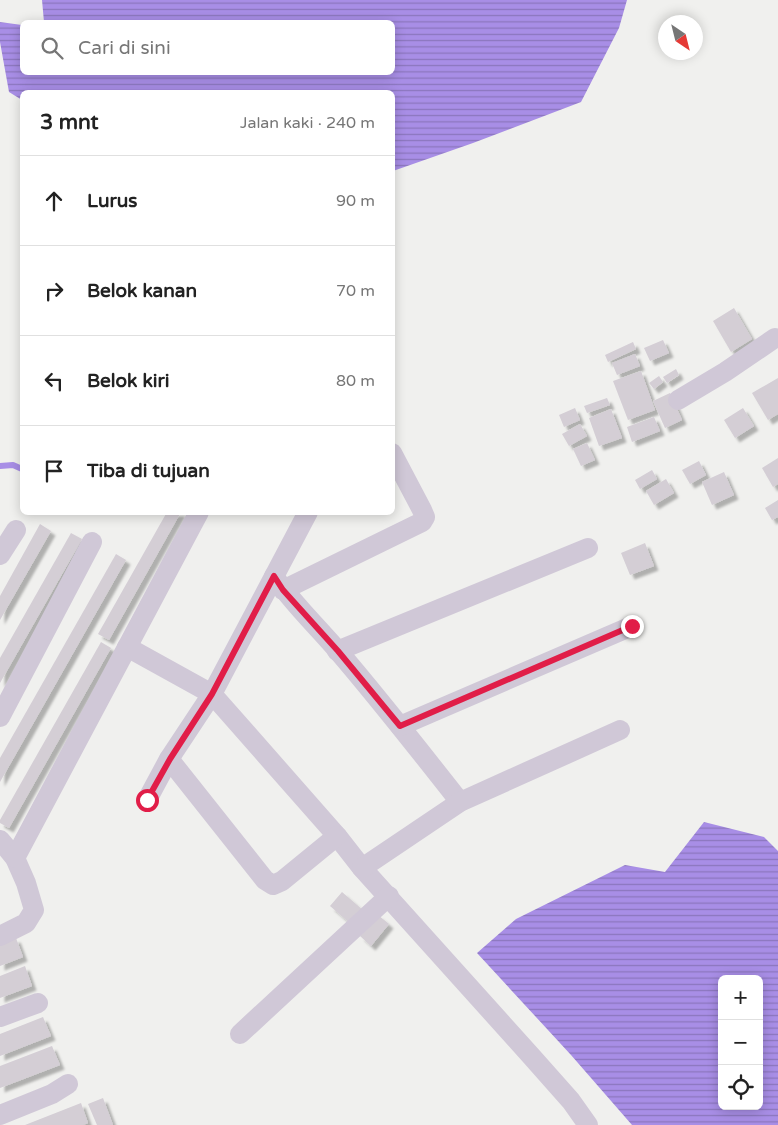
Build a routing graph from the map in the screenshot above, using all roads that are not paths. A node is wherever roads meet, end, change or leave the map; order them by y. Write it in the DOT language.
graph roads {
  1 [pos="777,340"];
  2 [pos="678,400"];
  3 [pos="395,459"];
  4 [pos="197,515"];
  5 [pos="307,515"];
  6 [pos="16,530"];
  7 [pos="92,542"];
  8 [pos="588,548"];
  9 [pos="0,555"];
  10 [pos="279,583"];
  11 [pos="632,626"];
  12 [pos="127,646"];
  13 [pos="338,651"];
  14 [pos="212,694"];
  15 [pos="0,717"];
  16 [pos="400,726"];
  17 [pos="620,730"];
  18 [pos="170,759"];
  19 [pos="147,800"];
  20 [pos="460,802"];
  21 [pos="337,836"];
  22 [pos="0,842"];
  23 [pos="15,858"];
  24 [pos="362,868"];
  25 [pos="389,896"];
  26 [pos="0,936"];
  27 [pos="38,1002"];
  28 [pos="0,1017"];
  29 [pos="240,1034"];
  30 [pos="68,1084"];
  31 [pos="0,1115"];
  32 [pos="588,1125"];
  1 -- 2 [label="street"];
  3 -- 10 [label="street"];
  4 -- 12 [label="street"];
  5 -- 10 [label="street"];
  6 -- 9 [label="street"];
  7 -- 15 [label="street"];
  8 -- 13 [label="street"];
  10 -- 13 [label="street"];
  10 -- 14 [label="street"];
  11 -- 16 [label="street"];
  12 -- 14 [label="street"];
  12 -- 23 [label="street"];
  13 -- 16 [label="street"];
  14 -- 18 [label="street"];
  14 -- 21 [label="street"];
  16 -- 20 [label="street"];
  17 -- 20 [label="street"];
  18 -- 19 [label="street"];
  18 -- 21 [label="street"];
  20 -- 24 [label="street"];
  21 -- 24 [label="street"];
  22 -- 23 [label="street"];
  23 -- 26 [label="street"];
  24 -- 25 [label="street"];
  25 -- 29 [label="street"];
  25 -- 32 [label="street"];
  27 -- 28 [label="street"];
  30 -- 31 [label="street"];
}
